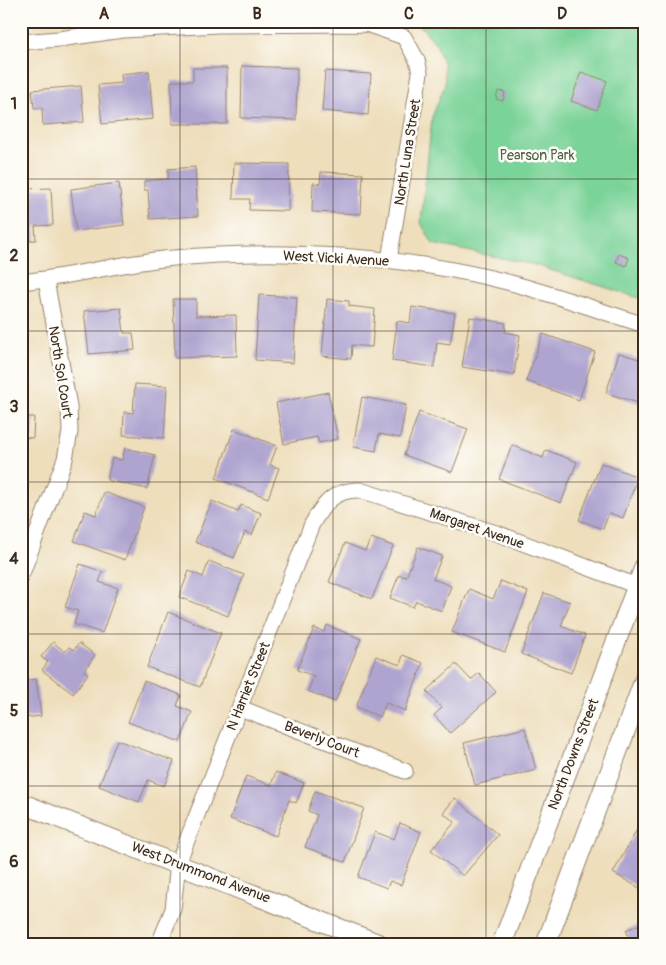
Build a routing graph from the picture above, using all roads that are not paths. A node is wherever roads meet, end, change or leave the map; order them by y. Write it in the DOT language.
graph roads {
  1 [pos="21,42"];
  2 [pos="389,260"];
  3 [pos="46,280"];
  4 [pos="21,282"];
  5 [pos="645,325"];
  6 [pos="320,510"];
  7 [pos="645,565"];
  8 [pos="21,576"];
  9 [pos="637,586"];
  10 [pos="645,678"];
  11 [pos="240,708"];
  12 [pos="405,771"];
  13 [pos="21,803"];
  14 [pos="178,863"];
  15 [pos="159,944"];
  16 [pos="379,944"];
  17 [pos="502,944"];
  18 [pos="546,944"];
  1 -- 2 [label="street, North Luna Street"];
  2 -- 3 [label="street, West Vicki Avenue"];
  2 -- 5 [label="street, West Vicki Avenue"];
  3 -- 4 [label="street, West Vicki Avenue"];
  3 -- 8 [label="street, North Sol Court"];
  6 -- 9 [label="street, Margaret Avenue"];
  6 -- 11 [label="street, N Harriet Street"];
  7 -- 9 [label="street, North Downs Street"];
  9 -- 17 [label="street, North Downs Street"];
  10 -- 18 [label="street"];
  11 -- 12 [label="street, Beverly Court"];
  11 -- 14 [label="street, N Harriet Street"];
  13 -- 14 [label="street, West Drummond Avenue"];
  14 -- 15 [label="street, N Harriet Street"];
  14 -- 16 [label="street, West Drummond Avenue"];
}
